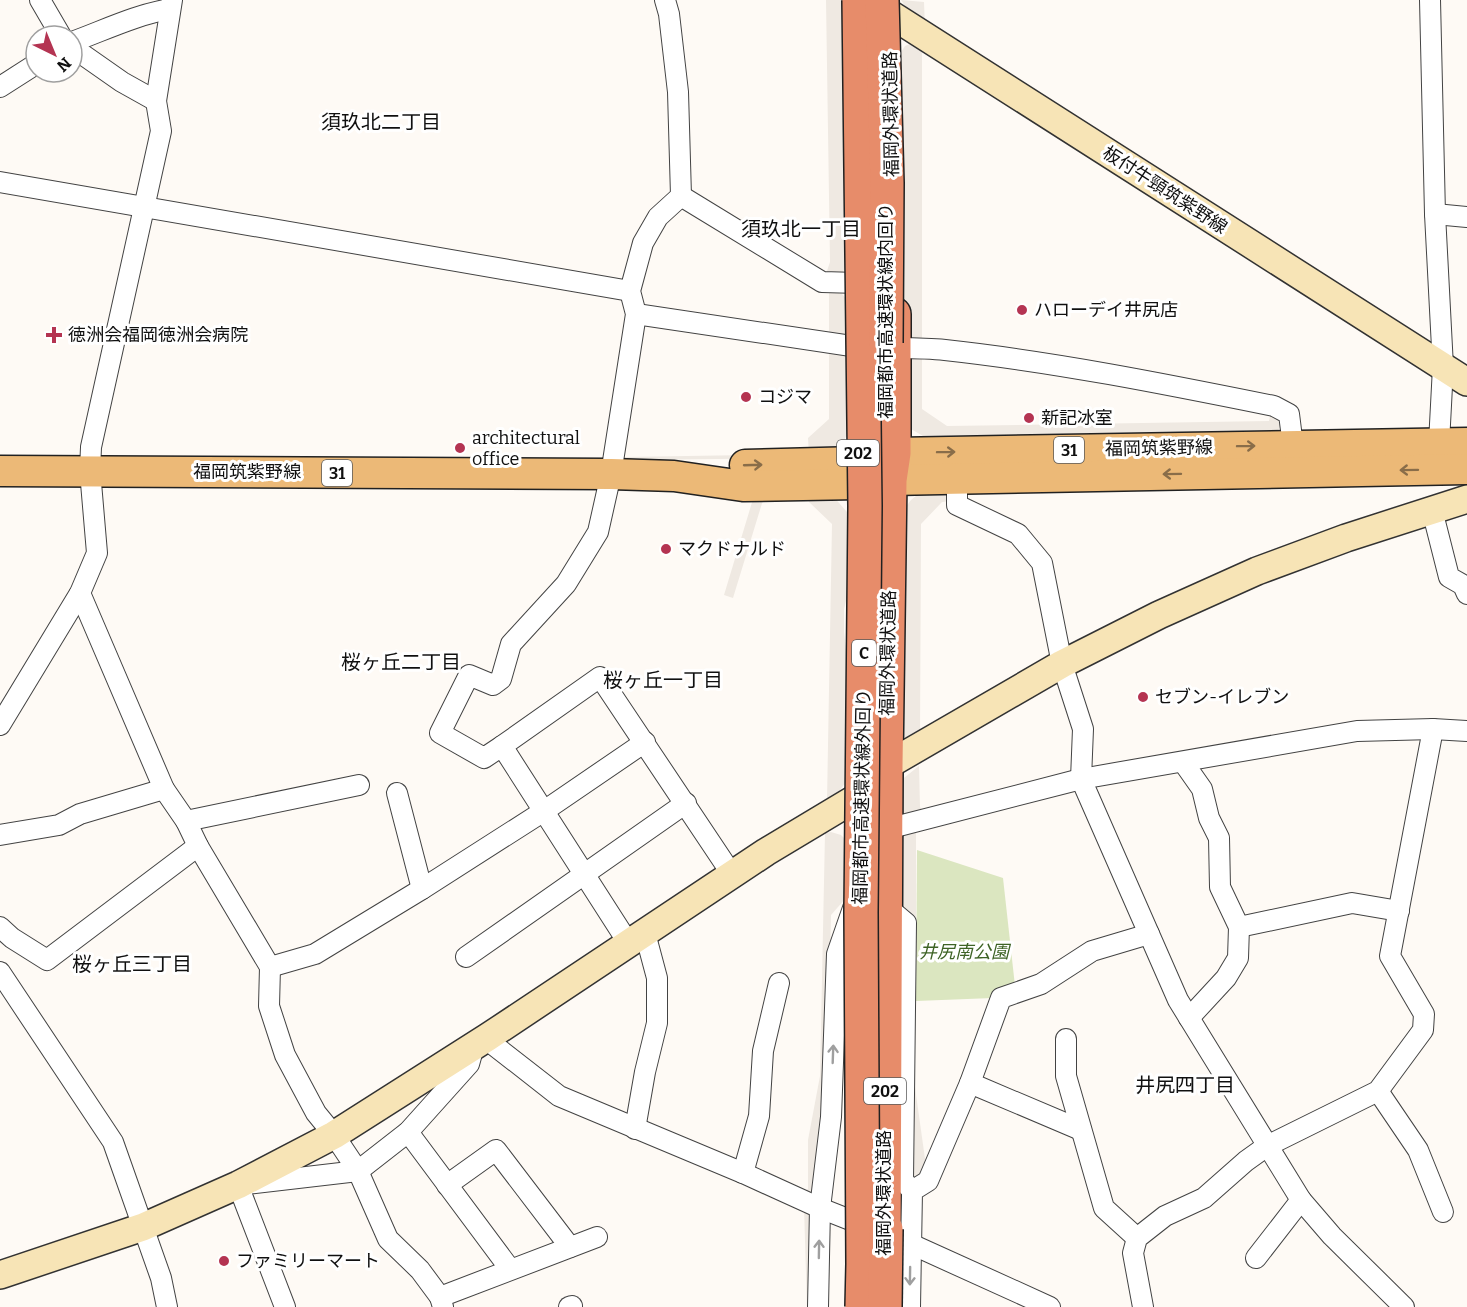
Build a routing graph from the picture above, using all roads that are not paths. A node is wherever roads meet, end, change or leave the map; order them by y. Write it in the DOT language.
graph roads {
  1 [pos="40,0"];
  2 [pos="665,0"];
  3 [pos="1430,0"];
  4 [pos="873,2"];
  5 [pos="171,4"];
  6 [pos="55,24"];
  7 [pos="84,38"];
  8 [pos="84,53"];
  9 [pos="24,72"];
  10 [pos="0,87"];
  11 [pos="156,101"];
  12 [pos="0,182"];
  13 [pos="681,196"];
  14 [pos="143,208"];
  15 [pos="1435,214"];
  16 [pos="1467,217"];
  17 [pos="858,283"];
  18 [pos="630,291"];
  19 [pos="636,314"];
  20 [pos="858,347"];
  21 [pos="894,350"];
  22 [pos="1443,367"];
  23 [pos="1467,382"];
  24 [pos="1453,443"];
  25 [pos="1293,446"];
  26 [pos="892,466"];
  27 [pos="1467,469"];
  28 [pos="0,471"];
  29 [pos="90,471"];
  30 [pos="858,473"];
  31 [pos="611,474"];
  32 [pos="957,479"];
  33 [pos="1467,499"];
  34 [pos="1432,510"];
  35 [pos="81,593"];
  36 [pos="1467,594"];
  37 [pos="1062,664"];
  38 [pos="0,725"];
  39 [pos="1433,729"];
  40 [pos="1467,730"];
  41 [pos="645,742"];
  42 [pos="502,746"];
  43 [pos="1183,762"];
  44 [pos="886,766"];
  45 [pos="1081,779"];
  46 [pos="359,785"];
  47 [pos="164,789"];
  48 [pos="397,792"];
  49 [pos="856,798"];
  50 [pos="686,803"];
  51 [pos="544,811"];
  52 [pos="186,821"];
  53 [pos="887,829"];
  54 [pos="0,835"];
  55 [pos="198,846"];
  56 [pos="584,874"];
  57 [pos="733,876"];
  58 [pos="422,889"];
  59 [pos="854,906"];
  60 [pos="887,907"];
  61 [pos="1399,910"];
  62 [pos="0,927"];
  63 [pos="1239,927"];
  64 [pos="1149,934"];
  65 [pos="637,939"];
  66 [pos="466,957"];
  67 [pos="270,967"];
  68 [pos="1,976"];
  69 [pos="779,983"];
  70 [pos="1189,1018"];
  71 [pos="1066,1039"];
  72 [pos="481,1042"];
  73 [pos="970,1083"];
  74 [pos="1378,1091"];
  75 [pos="635,1129"];
  76 [pos="1081,1130"];
  77 [pos="408,1132"];
  78 [pos="334,1135"];
  79 [pos="1267,1146"];
  80 [pos="358,1171"];
  81 [pos="743,1173"];
  82 [pos="238,1185"];
  83 [pos="447,1185"];
  84 [pos="912,1191"];
  85 [pos="1301,1200"];
  86 [pos="820,1208"];
  87 [pos="1443,1212"];
  88 [pos="143,1227"];
  89 [pos="883,1233"];
  90 [pos="597,1237"];
  91 [pos="1137,1238"];
  92 [pos="570,1247"];
  93 [pos="1256,1258"];
  94 [pos="510,1269"];
  95 [pos="0,1275"];
  96 [pos="442,1302"];
  97 [pos="167,1307"];
  98 [pos="285,1307"];
  99 [pos="818,1307"];
  100 [pos="855,1307"];
  101 [pos="862,1307"];
  102 [pos="884,1307"];
  103 [pos="910,1307"];
  104 [pos="1050,1307"];
  105 [pos="1143,1307"];
  106 [pos="1404,1307"];
  1 -- 6 [label="street"];
  2 -- 13 [label="street"];
  3 -- 15 [label="street"];
  4 -- 17 [label="highway, 福岡外環状道路 / 202"];
  4 -- 21 [label="highway, 福岡外環状道路 / 202"];
  4 -- 22 [label="street, 板付牛頸筑紫野線"];
  4 -- 101 [label="highway, 福岡都市高速環状線外回り / C, bridge"];
  4 -- 102 [label="highway, 福岡都市高速環状線内回り / C, bridge"];
  5 -- 7 [label="street"];
  5 -- 11 [label="street"];
  8 -- 11 [label="street"];
  9 -- 10 [label="street"];
  11 -- 14 [label="street"];
  12 -- 14 [label="street"];
  13 -- 17 [label="street"];
  13 -- 18 [label="street"];
  14 -- 18 [label="street"];
  14 -- 29 [label="street"];
  15 -- 16 [label="street"];
  15 -- 22 [label="street"];
  17 -- 20 [label="highway, 福岡外環状道路 / 202"];
  18 -- 19 [label="street"];
  19 -- 20 [label="street"];
  19 -- 31 [label="street"];
  20 -- 21 [label="street"];
  20 -- 30 [label="highway, 福岡外環状道路 / 202"];
  21 -- 25 [label="street"];
  21 -- 26 [label="highway, 福岡外環状道路 / 202"];
  22 -- 23 [label="street, 板付牛頸筑紫野線"];
  22 -- 24 [label="street"];
  24 -- 25 [label="main road, 福岡筑紫野線 / 31"];
  26 -- 25 [label="main road, 福岡筑紫野線 / 31, one-way"];
  26 -- 30 [label="main road, 福岡筑紫野線 / 31"];
  26 -- 32 [label="main road, 福岡筑紫野線 / 31"];
  26 -- 44 [label="highway, 福岡外環状道路 / 202"];
  27 -- 32 [label="main road, 福岡筑紫野線 / 31, one-way"];
  28 -- 29 [label="main road, 福岡筑紫野線 / 31"];
  29 -- 31 [label="main road, 福岡筑紫野線 / 31"];
  29 -- 35 [label="street"];
  30 -- 31 [label="main road, 福岡筑紫野線 / 31"];
  30 -- 49 [label="highway, 福岡外環状道路 / 202"];
  31 -- 42 [label="street"];
  32 -- 37 [label="street"];
  33 -- 34 [label="street"];
  34 -- 36 [label="street"];
  34 -- 37 [label="street"];
  35 -- 38 [label="street"];
  35 -- 47 [label="street"];
  37 -- 44 [label="street"];
  37 -- 45 [label="street"];
  39 -- 40 [label="street"];
  39 -- 43 [label="street"];
  39 -- 61 [label="street"];
  41 -- 42 [label="street"];
  41 -- 50 [label="street"];
  41 -- 51 [label="street"];
  42 -- 51 [label="street"];
  43 -- 45 [label="street"];
  43 -- 63 [label="street"];
  44 -- 49 [label="street"];
  44 -- 53 [label="highway, 福岡外環状道路 / 202"];
  45 -- 53 [label="street"];
  45 -- 64 [label="street"];
  46 -- 52 [label="street"];
  47 -- 52 [label="street"];
  47 -- 54 [label="street"];
  48 -- 58 [label="street"];
  49 -- 57 [label="street"];
  49 -- 59 [label="highway, 福岡外環状道路 / 202"];
  50 -- 56 [label="street"];
  50 -- 57 [label="street"];
  51 -- 56 [label="street"];
  51 -- 58 [label="street"];
  52 -- 55 [label="street"];
  53 -- 60 [label="highway, 福岡外環状道路 / 202"];
  55 -- 62 [label="street"];
  55 -- 67 [label="street"];
  56 -- 65 [label="street"];
  56 -- 66 [label="street"];
  57 -- 65 [label="street"];
  58 -- 67 [label="street"];
  86 -- 59 [label="street, one-way"];
  59 -- 89 [label="highway, 福岡外環状道路 / 202"];
  60 -- 84 [label="street"];
  60 -- 89 [label="highway, 福岡外環状道路 / 202"];
  61 -- 63 [label="street"];
  61 -- 74 [label="street"];
  63 -- 70 [label="street"];
  64 -- 70 [label="street"];
  64 -- 73 [label="street"];
  65 -- 72 [label="street"];
  65 -- 75 [label="street"];
  67 -- 78 [label="street"];
  68 -- 88 [label="street"];
  69 -- 81 [label="street"];
  70 -- 79 [label="street"];
  71 -- 76 [label="street"];
  72 -- 75 [label="street"];
  72 -- 77 [label="street"];
  72 -- 78 [label="street"];
  73 -- 76 [label="street"];
  73 -- 84 [label="street"];
  74 -- 79 [label="street"];
  74 -- 87 [label="street"];
  75 -- 81 [label="street"];
  76 -- 91 [label="street"];
  77 -- 80 [label="street"];
  77 -- 83 [label="street"];
  78 -- 80 [label="street"];
  78 -- 82 [label="street"];
  79 -- 85 [label="street"];
  79 -- 91 [label="street"];
  80 -- 82 [label="street"];
  80 -- 96 [label="street"];
  81 -- 86 [label="street"];
  82 -- 88 [label="street"];
  82 -- 98 [label="street"];
  83 -- 92 [label="street"];
  83 -- 94 [label="street"];
  84 -- 89 [label="street"];
  85 -- 93 [label="street"];
  85 -- 106 [label="street"];
  86 -- 89 [label="street"];
  99 -- 86 [label="street, one-way"];
  88 -- 95 [label="street"];
  88 -- 97 [label="street"];
  89 -- 100 [label="highway, 福岡外環状道路 / 202"];
  89 -- 102 [label="highway, 福岡外環状道路 / 202"];
  89 -- 103 [label="street, one-way"];
  89 -- 104 [label="street"];
  90 -- 92 [label="street"];
  91 -- 105 [label="street"];
  92 -- 94 [label="street"];
  94 -- 96 [label="street"];
}
